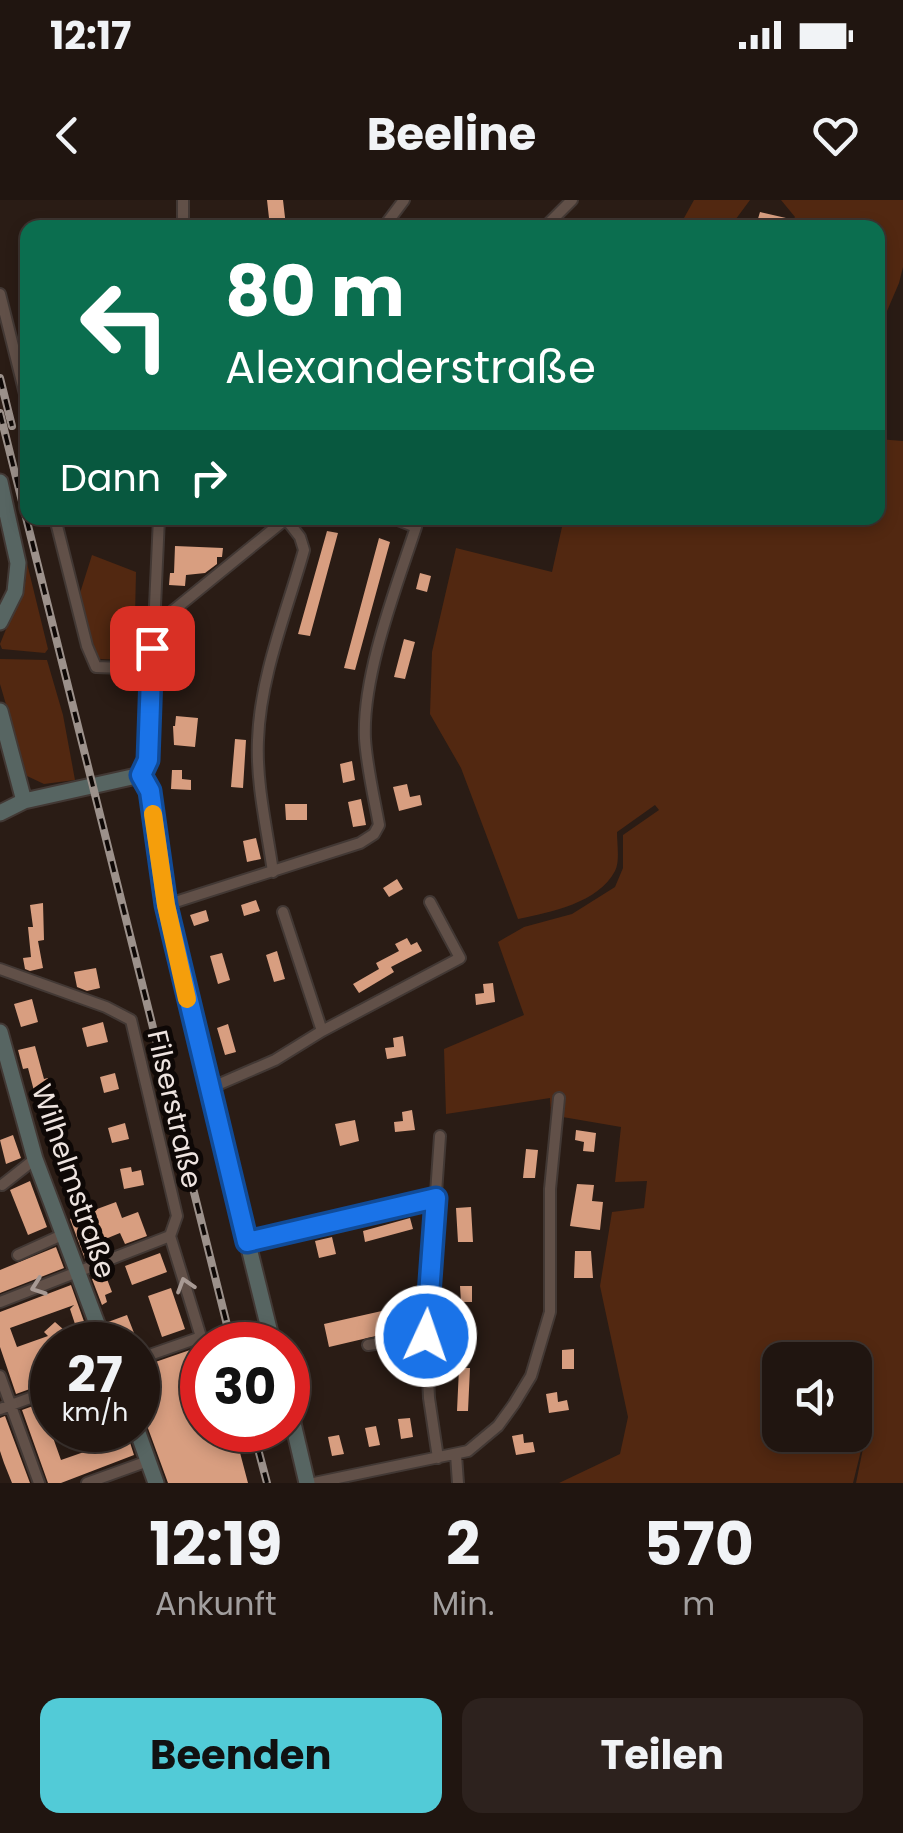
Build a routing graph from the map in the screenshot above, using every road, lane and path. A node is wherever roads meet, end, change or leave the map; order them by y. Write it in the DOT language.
graph roads {
  1 [pos="404,200"];
  2 [pos="572,200"];
  3 [pos="388,220"];
  4 [pos="552,220"];
  5 [pos="0,294"];
  6 [pos="20,374"];
  7 [pos="0,482"];
  8 [pos="57,525"];
  9 [pos="159,525"];
  10 [pos="278,525"];
  11 [pos="292,525"];
  12 [pos="411,525"];
  13 [pos="0,622"];
  14 [pos="154,627"];
  15 [pos="151,668"];
  16 [pos="0,711"];
  17 [pos="141,775"];
  18 [pos="24,801"];
  19 [pos="0,814"];
  20 [pos="274,872"];
  21 [pos="430,902"];
  22 [pos="166,905"];
  23 [pos="283,912"];
  24 [pos="0,969"];
  25 [pos="322,1031"];
  26 [pos="0,1032"];
  27 [pos="208,1089"];
  28 [pos="560,1098"];
  29 [pos="440,1136"];
  30 [pos="36,1159"];
  31 [pos="2,1185"];
  32 [pos="436,1198"];
  33 [pos="62,1235"];
  34 [pos="170,1236"];
  35 [pos="247,1242"];
  36 [pos="18,1255"];
  37 [pos="77,1273"];
  38 [pos="0,1302"];
  39 [pos="96,1322"];
  40 [pos="267,1322"];
  41 [pos="426,1336"];
  42 [pos="368,1345"];
  43 [pos="160,1351"];
  44 [pos="0,1376"];
  45 [pos="30,1398"];
  46 [pos="6,1407"];
  47 [pos="145,1452"];
  48 [pos="302,1452"];
  49 [pos="456,1455"];
  50 [pos="438,1458"];
  51 [pos="148,1461"];
  52 [pos="39,1483"];
  53 [pos="87,1483"];
  54 [pos="156,1483"];
  55 [pos="310,1483"];
  56 [pos="458,1483"];
  1 -- 3 [label="street"];
  2 -- 4 [label="street"];
  5 -- 6 [label="street"];
  7 -- 13 [label="street"];
  8 -- 15 [label="street"];
  9 -- 14 [label="street"];
  10 -- 14 [label="street"];
  11 -- 20 [label="street"];
  12 -- 20 [label="street"];
  14 -- 15 [label="street"];
  15 -- 17 [label="street"];
  16 -- 18 [label="street"];
  17 -- 18 [label="street"];
  17 -- 22 [label="street"];
  18 -- 19 [label="street"];
  20 -- 22 [label="street"];
  21 -- 25 [label="street"];
  22 -- 27 [label="street"];
  23 -- 25 [label="street"];
  24 -- 34 [label="street, Filserstraße"];
  25 -- 27 [label="street"];
  26 -- 30 [label="street, Wilhelmstraße"];
  27 -- 35 [label="street"];
  28 -- 49 [label="street"];
  29 -- 32 [label="street"];
  30 -- 31 [label="street"];
  30 -- 33 [label="street, Wilhelmstraße"];
  32 -- 35 [label="street"];
  32 -- 41 [label="street"];
  33 -- 36 [label="street"];
  33 -- 37 [label="street, Wilhelmstraße"];
  34 -- 37 [label="street"];
  43 -- 34 [label="street, Filserstraße, one-way"];
  35 -- 40 [label="street"];
  37 -- 38 [label="street, one-way"];
  37 -- 39 [label="street, Wilhelmstraße"];
  41 -- 42 [label="street"];
  41 -- 50 [label="street"];
  44 -- 46 [label="street"];
  45 -- 46 [label="street"];
  46 -- 52 [label="street"];
  47 -- 51 [label="street"];
  48 -- 55 [label="street"];
  49 -- 50 [label="street"];
  49 -- 56 [label="street"];
  50 -- 55 [label="street"];
  51 -- 53 [label="street"];
  51 -- 54 [label="street"];
}
